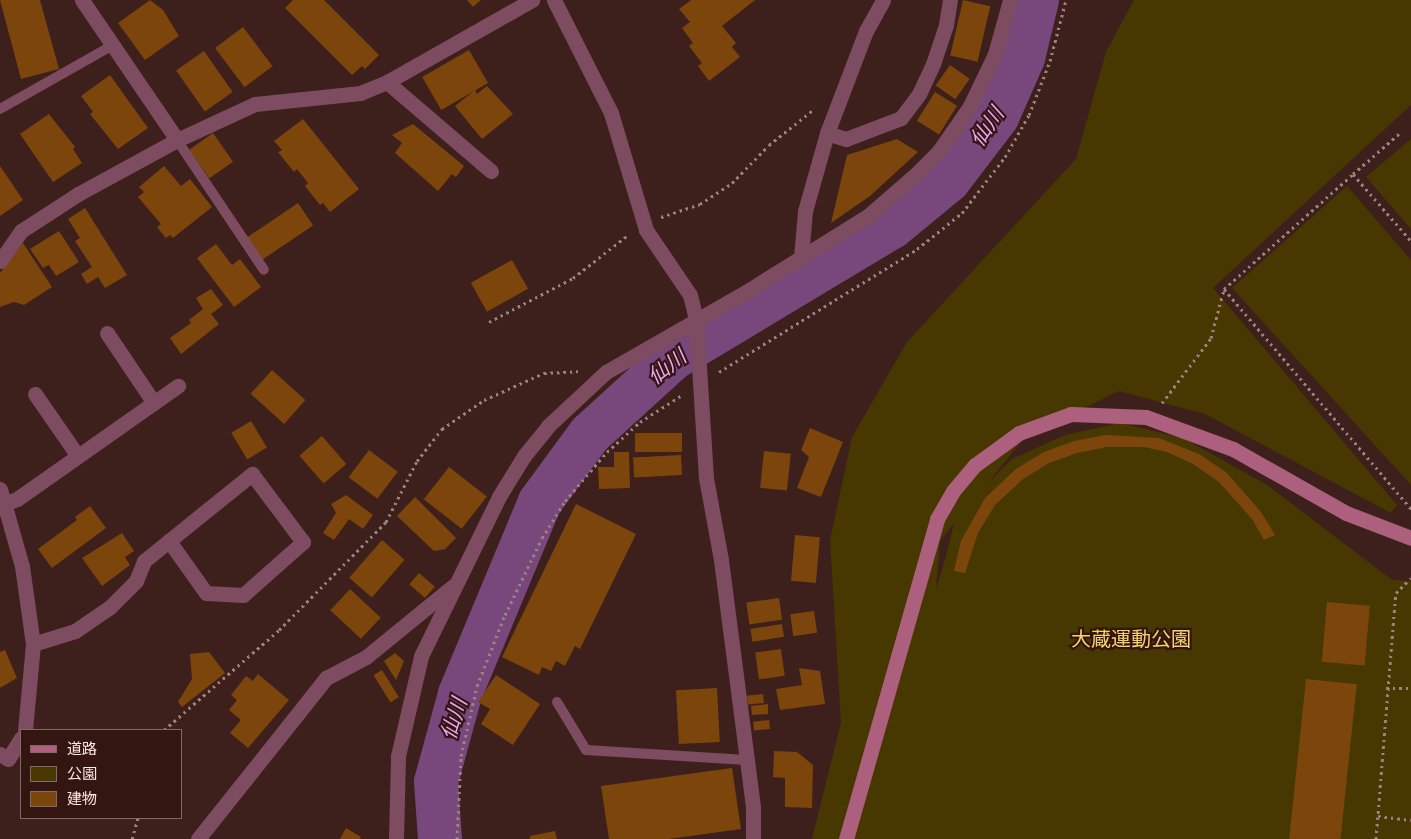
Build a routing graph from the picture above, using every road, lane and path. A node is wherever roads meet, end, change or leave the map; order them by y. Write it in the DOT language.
graph roads {
  1 [pos="82,0"];
  2 [pos="532,0"];
  3 [pos="554,0"];
  4 [pos="883,0"];
  5 [pos="950,0"];
  6 [pos="1010,0"];
  7 [pos="1066,0"];
  8 [pos="113,46"];
  9 [pos="387,82"];
  10 [pos="0,109"];
  11 [pos="836,110"];
  12 [pos="1401,132"];
  13 [pos="827,133"];
  14 [pos="177,140"];
  15 [pos="491,171"];
  16 [pos="1353,174"];
  17 [pos="644,223"];
  18 [pos="1411,241"];
  19 [pos="801,257"];
  20 [pos="0,261"];
  21 [pos="264,270"];
  22 [pos="1224,289"];
  23 [pos="696,319"];
  24 [pos="489,322"];
  25 [pos="107,333"];
  26 [pos="606,372"];
  27 [pos="699,384"];
  28 [pos="178,386"];
  29 [pos="35,394"];
  30 [pos="154,403"];
  31 [pos="1153,419"];
  32 [pos="78,456"];
  33 [pos="2,496"];
  34 [pos="1411,509"];
  35 [pos="1411,538"];
  36 [pos="169,541"];
  37 [pos="1411,578"];
  38 [pos="460,581"];
  39 [pos="33,644"];
  40 [pos="1386,688"];
  41 [pos="1411,688"];
  42 [pos="557,702"];
  43 [pos="25,729"];
  44 [pos="165,729"];
  45 [pos="20,740"];
  46 [pos="0,754"];
  47 [pos="747,760"];
  48 [pos="1378,816"];
  49 [pos="138,819"];
  50 [pos="1411,820"];
  51 [pos="132,839"];
  52 [pos="198,839"];
  53 [pos="396,839"];
  54 [pos="457,839"];
  55 [pos="753,839"];
  56 [pos="846,839"];
  57 [pos="1376,839"];
  1 -- 8 [label="street"];
  2 -- 9 [label="street"];
  3 -- 17 [label="street"];
  4 -- 11 [label="street"];
  5 -- 13 [label="street"];
  6 -- 19 [label="street"];
  7 -- 27 [label="path"];
  8 -- 10 [label="lane"];
  8 -- 14 [label="street"];
  9 -- 14 [label="street"];
  9 -- 15 [label="street"];
  11 -- 13 [label="street"];
  11 -- 17 [label="path"];
  12 -- 16 [label="path"];
  13 -- 19 [label="street"];
  14 -- 20 [label="street"];
  14 -- 21 [label="lane"];
  16 -- 18 [label="path"];
  16 -- 22 [label="path"];
  17 -- 23 [label="street"];
  17 -- 24 [label="path"];
  19 -- 23 [label="street"];
  22 -- 31 [label="path"];
  22 -- 34 [label="path"];
  23 -- 26 [label="street"];
  23 -- 27 [label="street"];
  25 -- 30 [label="street"];
  26 -- 38 [label="street"];
  26 -- 44 [label="path"];
  27 -- 47 [label="street"];
  27 -- 54 [label="path"];
  28 -- 30 [label="street"];
  29 -- 32 [label="street"];
  30 -- 32 [label="street"];
  31 -- 35 [label="street"];
  31 -- 56 [label="street"];
  32 -- 33 [label="street"];
  33 -- 39 [label="street"];
  36 -- 36 [label="street"];
  36 -- 39 [label="street"];
  37 -- 40 [label="path"];
  38 -- 52 [label="street"];
  38 -- 53 [label="street"];
  39 -- 43 [label="street"];
  40 -- 41 [label="path"];
  40 -- 48 [label="path"];
  42 -- 47 [label="lane"];
  45 -- 46 [label="street"];
  47 -- 55 [label="street"];
  48 -- 50 [label="path"];
  48 -- 57 [label="path"];
  49 -- 51 [label="path"];
}
